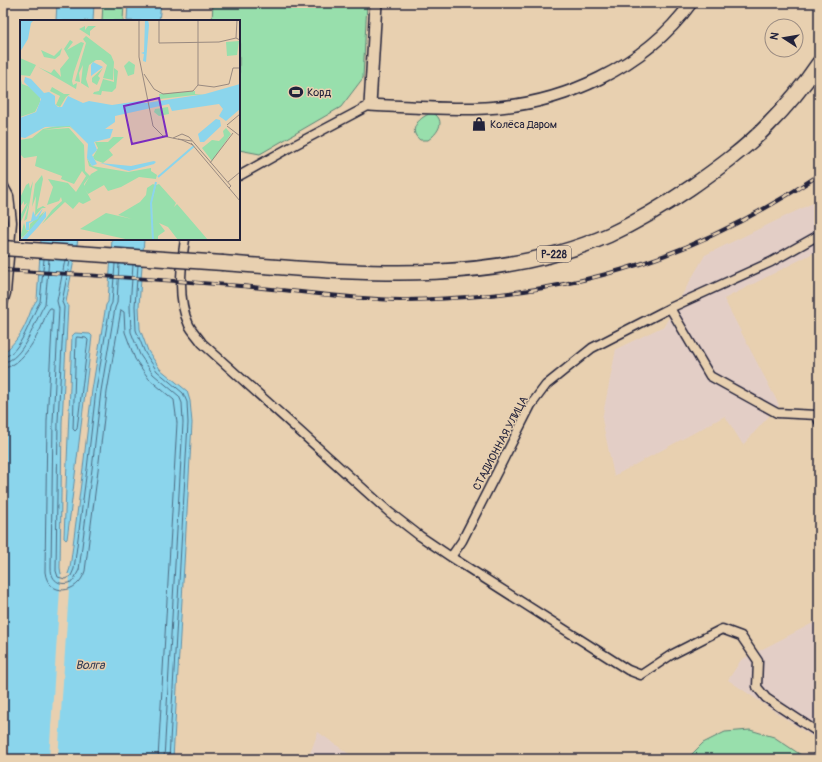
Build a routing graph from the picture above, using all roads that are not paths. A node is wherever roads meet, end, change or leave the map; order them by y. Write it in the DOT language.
graph roads {
  1 [pos="376,3"];
  2 [pos="691,3"];
  3 [pos="819,63"];
  4 [pos="370,105"];
  5 [pos="240,175"];
  6 [pos="3,185"];
  7 [pos="819,234"];
  8 [pos="185,240"];
  9 [pos="3,248"];
  10 [pos="3,303"];
  11 [pos="670,308"];
  12 [pos="819,421"];
  13 [pos="451,557"];
  14 [pos="819,733"];
  1 -- 4 [label="street"];
  2 -- 4 [label="street"];
  3 -- 9 [label="highway, Р-228, bridge"];
  4 -- 5 [label="street"];
  6 -- 10 [label="street"];
  7 -- 11 [label="street, СТАДИОННАЯ УЛИЦА"];
  8 -- 13 [label="street"];
  11 -- 12 [label="street"];
  11 -- 13 [label="street, СТАДИОННАЯ УЛИЦА"];
  13 -- 14 [label="street"];
}
